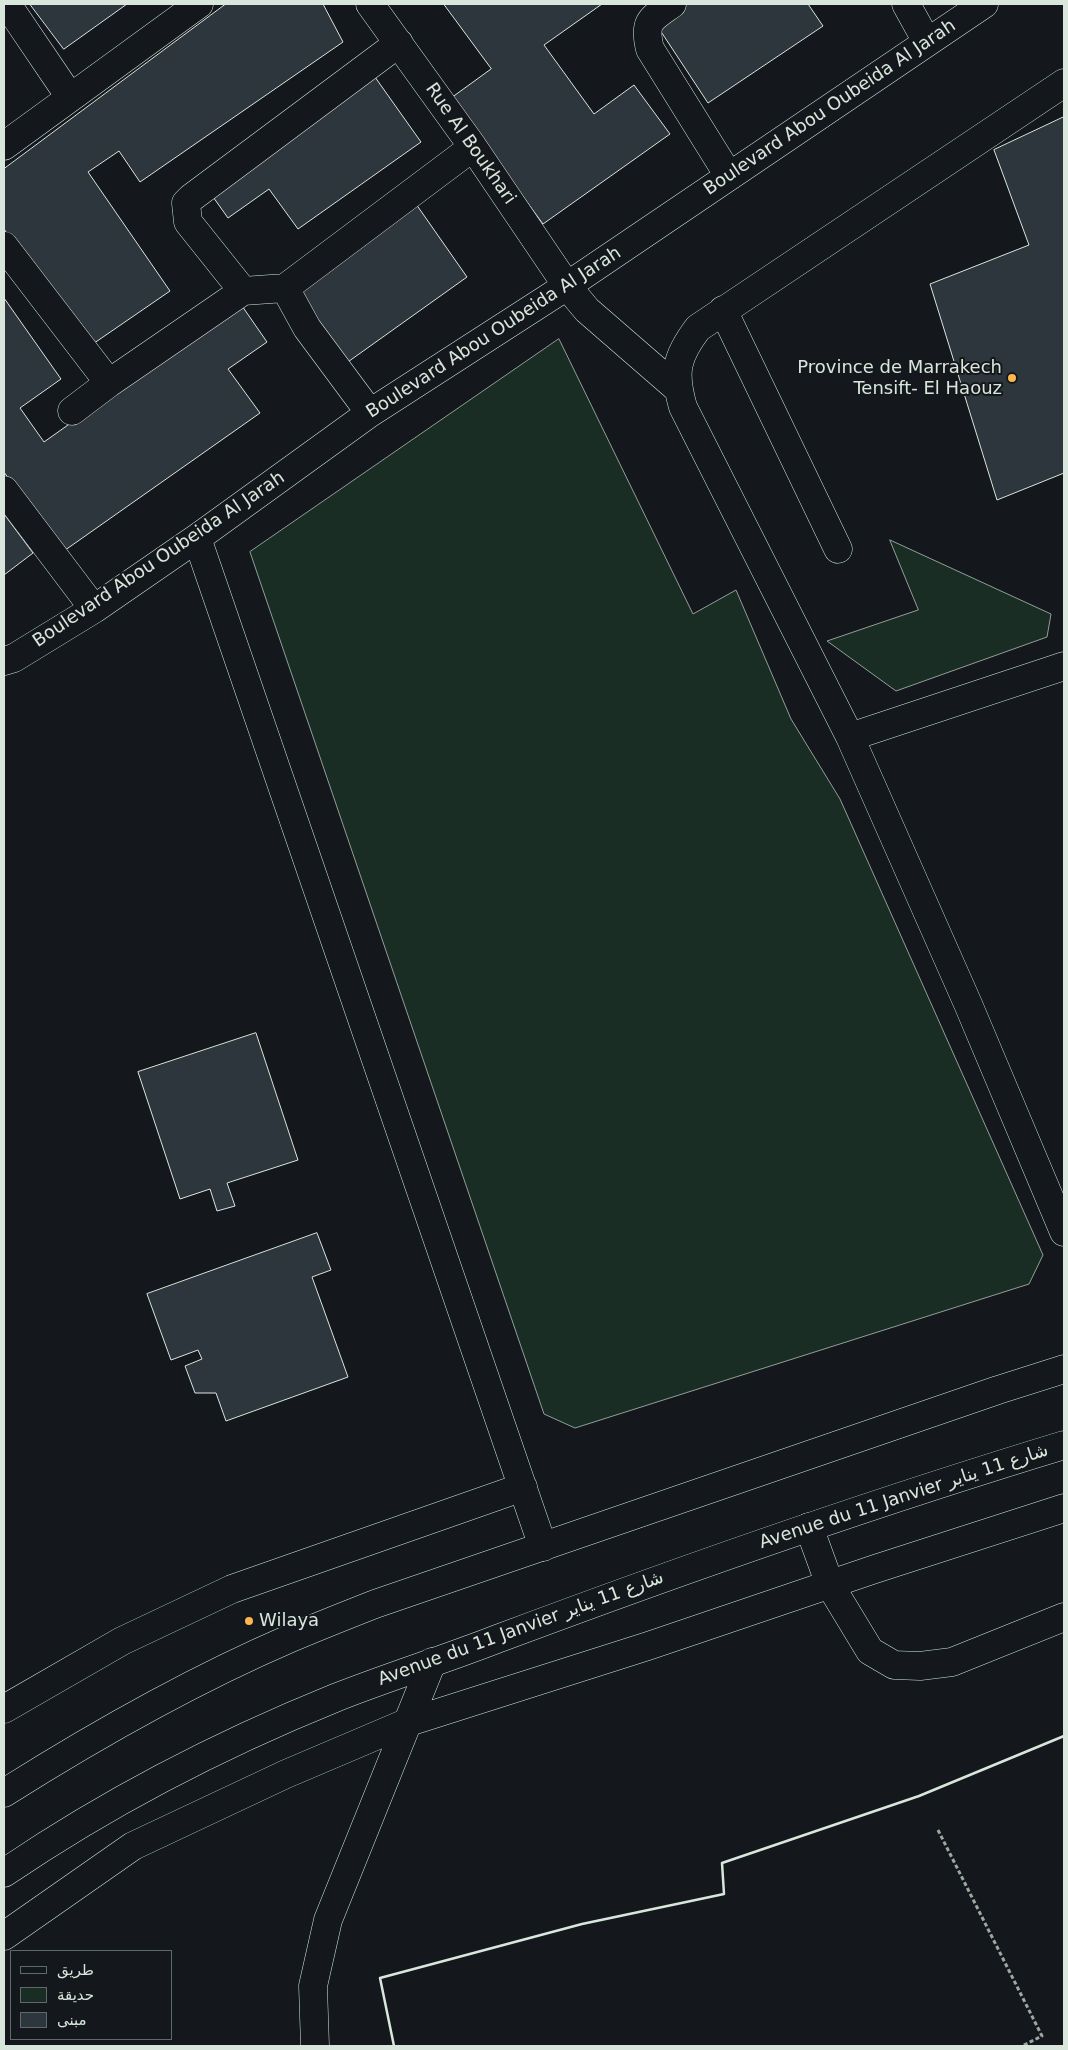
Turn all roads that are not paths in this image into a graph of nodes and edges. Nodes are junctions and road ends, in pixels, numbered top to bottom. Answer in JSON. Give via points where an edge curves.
{"nodes":[{"id":1,"x":7,"y":4,"type":"edge"},
{"id":2,"x":672,"y":4,"type":"edge"},
{"id":3,"x":906,"y":4,"type":"edge"},
{"id":4,"x":984,"y":4,"type":"edge"},
{"id":5,"x":375,"y":5,"type":"edge"},
{"id":6,"x":193,"y":6,"type":"edge"},
{"id":7,"x":926,"y":42,"type":"junction"},
{"id":8,"x":399,"y":43,"type":"junction"},
{"id":9,"x":1064,"y":83,"type":"edge"},
{"id":10,"x":70,"y":97,"type":"junction"},
{"id":11,"x":4,"y":146,"type":"edge"},
{"id":12,"x":473,"y":147,"type":"junction"},
{"id":13,"x":729,"y":176,"type":"junction"},
{"id":14,"x":4,"y":246,"type":"edge"},
{"id":15,"x":567,"y":286,"type":"junction"},
{"id":16,"x":285,"y":288,"type":"junction"},
{"id":17,"x":243,"y":291,"type":"junction"},
{"id":18,"x":723,"y":310,"type":"junction"},
{"id":19,"x":109,"y":383,"type":"junction"},
{"id":20,"x":678,"y":389,"type":"junction"},
{"id":21,"x":72,"y":411,"type":"dead end"},
{"id":22,"x":370,"y":413,"type":"junction"},
{"id":23,"x":4,"y":490,"type":"edge"},
{"id":24,"x":198,"y":538,"type":"junction"},
{"id":25,"x":838,"y":549,"type":"dead end"},
{"id":26,"x":94,"y":609,"type":"junction"},
{"id":27,"x":7,"y":653,"type":"edge"},
{"id":28,"x":1064,"y":666,"type":"edge"},
{"id":29,"x":850,"y":737,"type":"junction"},
{"id":30,"x":1064,"y":1232,"type":"edge"},
{"id":31,"x":1064,"y":1369,"type":"edge"},
{"id":32,"x":1064,"y":1445,"type":"edge"},
{"id":33,"x":523,"y":1486,"type":"junction"},
{"id":34,"x":1064,"y":1508,"type":"edge"},
{"id":35,"x":809,"y":1527,"type":"junction"},
{"id":36,"x":543,"y":1548,"type":"junction"},
{"id":37,"x":830,"y":1585,"type":"junction"},
{"id":38,"x":1064,"y":1617,"type":"edge"},
{"id":39,"x":432,"y":1662,"type":"junction"},
{"id":40,"x":4,"y":1709,"type":"edge"},
{"id":41,"x":406,"y":1723,"type":"junction"},
{"id":42,"x":4,"y":1793,"type":"edge"},
{"id":43,"x":4,"y":1873,"type":"edge"},
{"id":44,"x":4,"y":1936,"type":"edge"},
{"id":45,"x":315,"y":2046,"type":"edge"}],
"edges":[{"from":1,"to":10,"type":"street"},
{"from":2,"to":13,"type":"street","via":[[651,19],[647,27],[650,49]]},
{"from":3,"to":7,"type":"street"},
{"from":4,"to":7,"type":"street","name":"Boulevard Abou Oubeida Al Jarah"},
{"from":5,"to":8,"type":"street","name":"Rue Al Boukhari"},
{"from":6,"to":10,"type":"street"},
{"from":7,"to":13,"type":"street","name":"Boulevard Abou Oubeida Al Jarah"},
{"from":8,"to":12,"type":"street","name":"Rue Al Boukhari"},
{"from":8,"to":17,"type":"street","via":[[186,203],[188,222]]},
{"from":9,"to":18,"type":"street"},
{"from":10,"to":11,"type":"street"},
{"from":12,"to":15,"type":"street","name":"Rue Al Boukhari"},
{"from":12,"to":16,"type":"street"},
{"from":13,"to":15,"type":"street","name":"Boulevard Abou Oubeida Al Jarah"},
{"from":14,"to":19,"type":"street"},
{"from":15,"to":20,"type":"street","name":"Rue Al Boukhari","via":[[587,310]]},
{"from":15,"to":22,"type":"street","name":"Boulevard Abou Oubeida Al Jarah"},
{"from":16,"to":17,"type":"street"},
{"from":16,"to":22,"type":"street","via":[[307,328]]},
{"from":17,"to":19,"type":"street"},
{"from":18,"to":20,"type":"street","via":[[698,328],[684,346],[677,367]]},
{"from":18,"to":25,"type":"street"},
{"from":19,"to":21,"type":"street"},
{"from":20,"to":29,"type":"street","via":[[682,407]]},
{"from":22,"to":24,"type":"street","name":"Boulevard Abou Oubeida Al Jarah"},
{"from":23,"to":26,"type":"street"},
{"from":24,"to":26,"type":"street","name":"Boulevard Abou Oubeida Al Jarah"},
{"from":24,"to":33,"type":"street"},
{"from":26,"to":27,"type":"street","name":"Boulevard Abou Oubeida Al Jarah"},
{"from":28,"to":29,"type":"street"},
{"from":29,"to":30,"type":"street"},
{"from":31,"to":36,"type":"street"},
{"from":32,"to":35,"type":"street","name":"Avenue du 11 Janvier شارع 11 يناير"},
{"from":33,"to":36,"type":"street"},
{"from":33,"to":40,"type":"street","via":[[232,1589],[122,1641]]},
{"from":34,"to":37,"type":"street"},
{"from":35,"to":37,"type":"street"},
{"from":35,"to":39,"type":"street","name":"Avenue du 11 Janvier شارع 11 يناير"},
{"from":36,"to":42,"type":"street","via":[[375,1604],[290,1638],[121,1722]]},
{"from":37,"to":38,"type":"street","via":[[870,1651],[894,1665],[952,1662]]},
{"from":37,"to":41,"type":"street"},
{"from":39,"to":41,"type":"street"},
{"from":39,"to":43,"type":"street","name":"Avenue du 11 Janvier شارع 11 يناير","via":[[334,1699],[202,1757],[86,1820]]},
{"from":41,"to":44,"type":"street","via":[[286,1774],[133,1846]]},
{"from":41,"to":45,"type":"street","via":[[328,1920],[313,1986]]}]}
